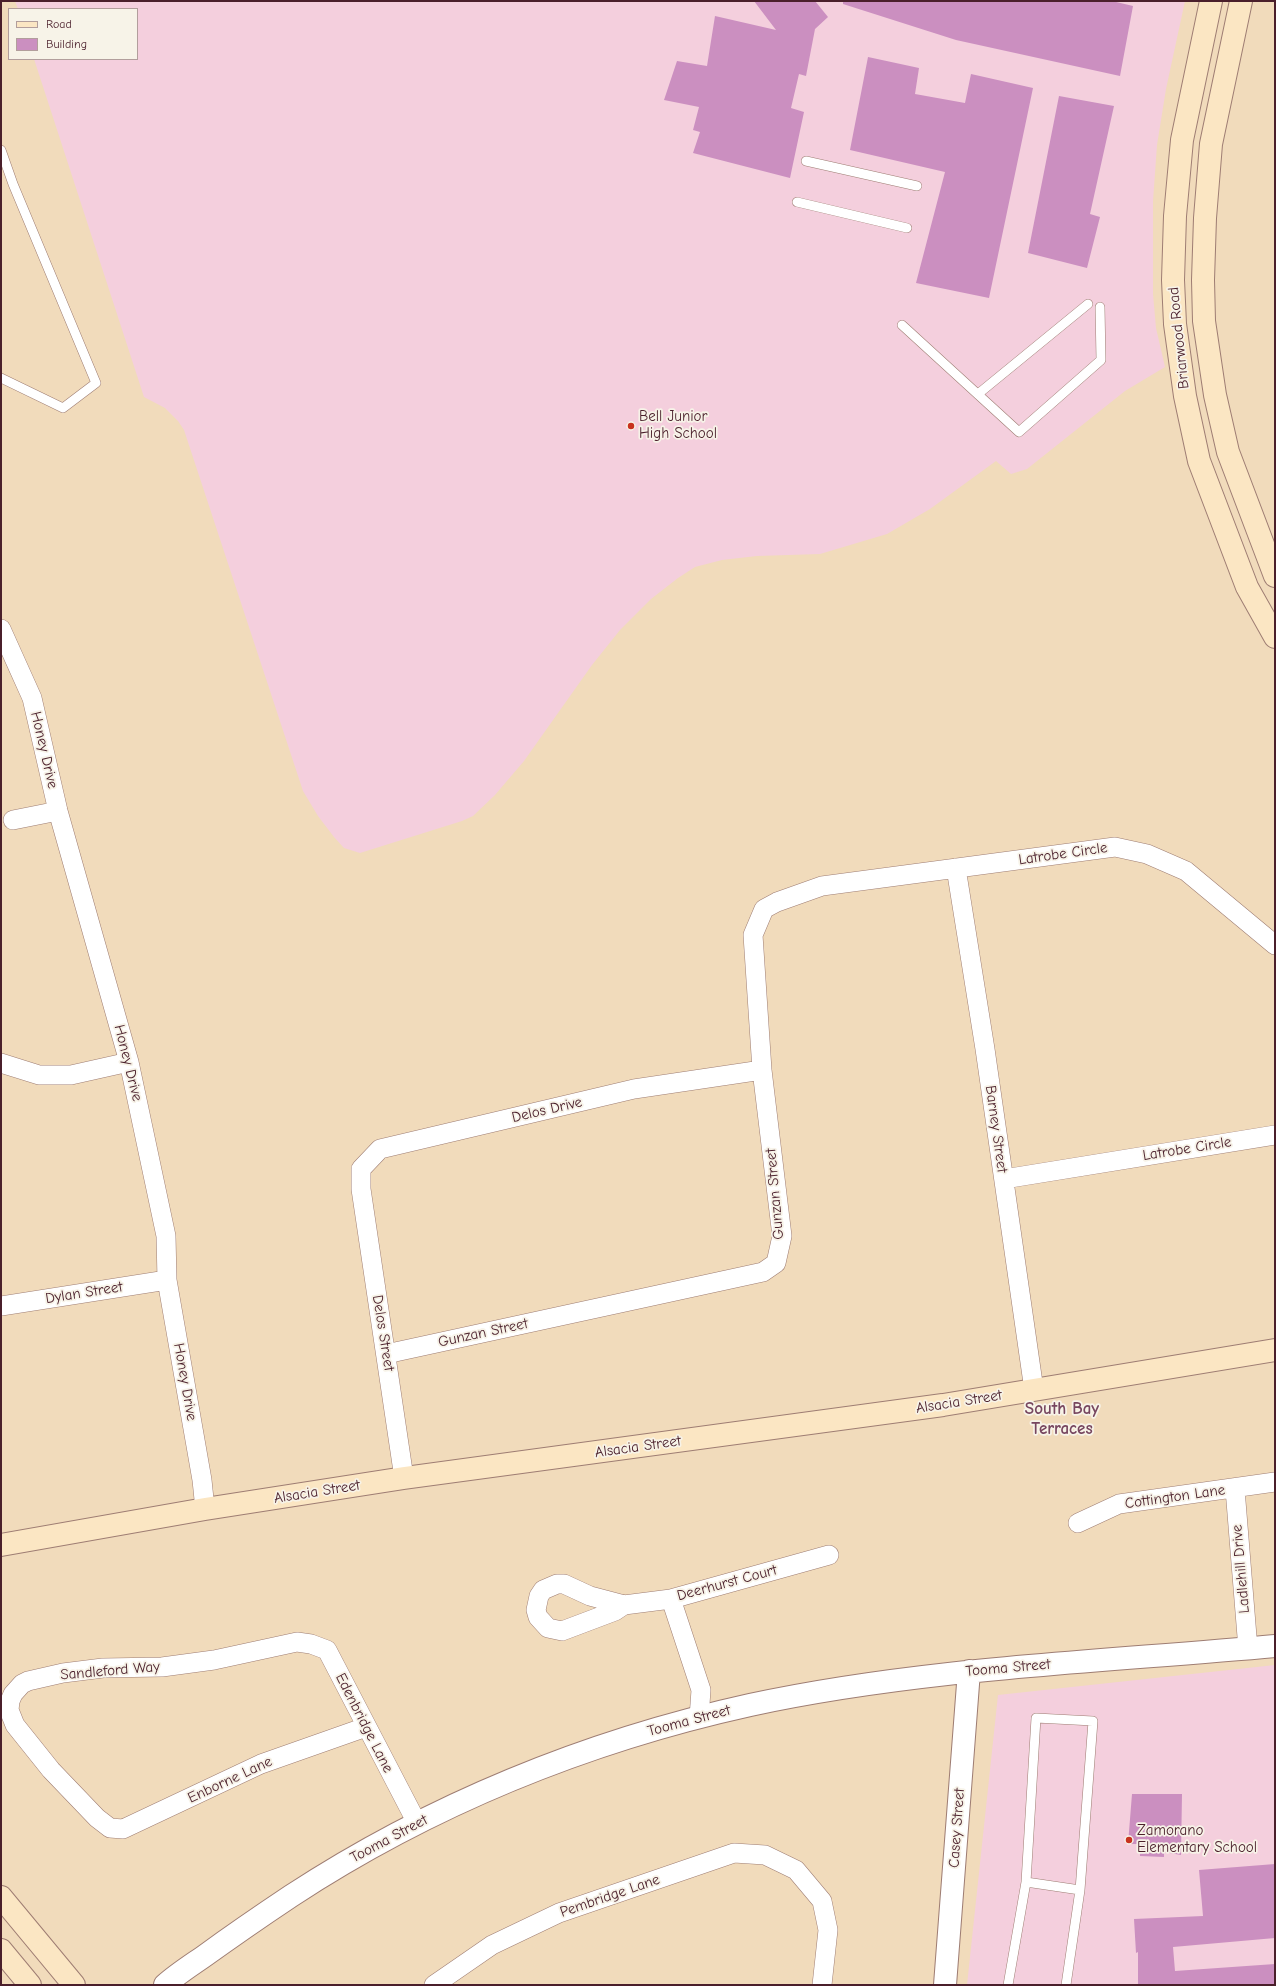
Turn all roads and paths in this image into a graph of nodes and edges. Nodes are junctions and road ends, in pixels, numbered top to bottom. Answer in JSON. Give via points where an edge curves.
{"nodes":[{"id":1,"x":1210,"y":1,"type":"edge"},
{"id":2,"x":1241,"y":1,"type":"edge"},
{"id":3,"x":1,"y":150,"type":"edge"},
{"id":4,"x":806,"y":161,"type":"dead end"},
{"id":5,"x":917,"y":186,"type":"dead end"},
{"id":6,"x":797,"y":202,"type":"dead end"},
{"id":7,"x":907,"y":228,"type":"dead end"},
{"id":8,"x":1088,"y":304,"type":"dead end"},
{"id":9,"x":1100,"y":307,"type":"dead end"},
{"id":10,"x":1175,"y":324,"type":"junction"},
{"id":11,"x":902,"y":325,"type":"dead end"},
{"id":12,"x":1,"y":378,"type":"edge"},
{"id":13,"x":978,"y":394,"type":"junction"},
{"id":14,"x":1216,"y":398,"type":"junction"},
{"id":15,"x":1275,"y":576,"type":"edge"},
{"id":16,"x":1,"y":629,"type":"edge"},
{"id":17,"x":1275,"y":636,"type":"edge"},
{"id":18,"x":58,"y":810,"type":"junction"},
{"id":19,"x":13,"y":820,"type":"dead end"},
{"id":20,"x":956,"y":868,"type":"junction"},
{"id":21,"x":822,"y":886,"type":"joint"},
{"id":22,"x":1275,"y":945,"type":"edge"},
{"id":23,"x":129,"y":1062,"type":"junction"},
{"id":24,"x":1,"y":1063,"type":"edge"},
{"id":25,"x":762,"y":1070,"type":"junction"},
{"id":26,"x":1275,"y":1135,"type":"edge"},
{"id":27,"x":1004,"y":1179,"type":"junction"},
{"id":28,"x":361,"y":1189,"type":"joint"},
{"id":29,"x":167,"y":1280,"type":"junction"},
{"id":30,"x":1,"y":1306,"type":"edge"},
{"id":31,"x":1275,"y":1350,"type":"edge"},
{"id":32,"x":386,"y":1354,"type":"junction"},
{"id":33,"x":1034,"y":1390,"type":"junction"},
{"id":34,"x":404,"y":1478,"type":"junction"},
{"id":35,"x":1275,"y":1482,"type":"edge"},
{"id":36,"x":1235,"y":1489,"type":"junction"},
{"id":37,"x":205,"y":1509,"type":"junction"},
{"id":38,"x":1078,"y":1523,"type":"dead end"},
{"id":39,"x":1,"y":1545,"type":"edge"},
{"id":40,"x":829,"y":1555,"type":"dead end"},
{"id":41,"x":671,"y":1598,"type":"junction"},
{"id":42,"x":624,"y":1605,"type":"dead end"},
{"id":43,"x":297,"y":1642,"type":"joint"},
{"id":44,"x":1275,"y":1646,"type":"edge"},
{"id":45,"x":1248,"y":1648,"type":"junction"},
{"id":46,"x":969,"y":1671,"type":"junction"},
{"id":47,"x":699,"y":1718,"type":"junction"},
{"id":48,"x":366,"y":1727,"type":"junction"},
{"id":49,"x":97,"y":1818,"type":"joint"},
{"id":50,"x":417,"y":1823,"type":"junction"},
{"id":51,"x":1026,"y":1882,"type":"junction"},
{"id":52,"x":1080,"y":1890,"type":"junction"},
{"id":53,"x":1,"y":1897,"type":"edge"},
{"id":54,"x":1,"y":1950,"type":"edge"},
{"id":55,"x":30,"y":1985,"type":"edge"},
{"id":56,"x":74,"y":1985,"type":"edge"},
{"id":57,"x":165,"y":1985,"type":"edge"},
{"id":58,"x":434,"y":1985,"type":"edge"},
{"id":59,"x":822,"y":1985,"type":"edge"},
{"id":60,"x":945,"y":1985,"type":"edge"},
{"id":61,"x":1008,"y":1985,"type":"edge"},
{"id":62,"x":1066,"y":1985,"type":"edge"}],
"edges":[{"from":1,"to":10,"type":"main road","name":"Briarwood Road","via":[[1182,140],[1175,216]]},
{"from":2,"to":14,"type":"main road","name":"Briarwood Road","via":[[1212,144],[1205,218],[1204,322]]},
{"from":3,"to":12,"type":"lane","via":[[96,383],[63,408]]},
{"from":4,"to":5,"type":"lane"},
{"from":6,"to":7,"type":"lane"},
{"from":8,"to":13,"type":"lane"},
{"from":9,"to":13,"type":"lane","via":[[1102,360],[1019,432]]},
{"from":10,"to":14,"type":"main road","via":[[1188,329],[1197,381]]},
{"from":10,"to":17,"type":"main road","name":"Briarwood Road","via":[[1185,396],[1200,461],[1247,587]]},
{"from":11,"to":13,"type":"lane"},
{"from":14,"to":15,"type":"main road","name":"Briarwood Road","via":[[1228,452]]},
{"from":16,"to":18,"type":"street","name":"Honey Drive","via":[[32,698]]},
{"from":18,"to":19,"type":"street"},
{"from":18,"to":23,"type":"street","name":"Honey Drive"},
{"from":20,"to":21,"type":"street","name":"Latrobe Circle"},
{"from":20,"to":22,"type":"street","name":"Latrobe Circle","via":[[1115,847],[1147,854],[1186,871]]},
{"from":20,"to":27,"type":"street","name":"Barney Street"},
{"from":21,"to":25,"type":"street","name":"Gunzan Street","via":[[764,909],[753,935]]},
{"from":23,"to":24,"type":"street","via":[[71,1075],[39,1075]]},
{"from":23,"to":29,"type":"street","name":"Honey Drive","via":[[166,1236]]},
{"from":25,"to":28,"type":"street","name":"Delos Drive","via":[[634,1090],[380,1149],[361,1169]]},
{"from":25,"to":32,"type":"street","name":"Gunzan Street","via":[[782,1236],[776,1263],[763,1272]]},
{"from":26,"to":27,"type":"street","name":"Latrobe Circle"},
{"from":27,"to":33,"type":"street","name":"Barney Street"},
{"from":28,"to":32,"type":"street","name":"Delos Street"},
{"from":29,"to":30,"type":"street","name":"Dylan Street"},
{"from":29,"to":37,"type":"street","name":"Honey Drive"},
{"from":31,"to":33,"type":"main road","name":"Alsacia Street"},
{"from":32,"to":34,"type":"street","name":"Delos Street"},
{"from":33,"to":34,"type":"main road","name":"Alsacia Street","via":[[936,1406]]},
{"from":34,"to":37,"type":"main road","name":"Alsacia Street"},
{"from":35,"to":36,"type":"street","name":"Cottington Lane"},
{"from":36,"to":38,"type":"street","name":"Cottington Lane","via":[[1119,1504]]},
{"from":36,"to":45,"type":"street","name":"Ladlehill Drive"},
{"from":37,"to":39,"type":"main road","name":"Alsacia Street"},
{"from":40,"to":41,"type":"street","name":"Deerhurst Court"},
{"from":41,"to":42,"type":"street","name":"Deerhurst Court"},
{"from":41,"to":47,"type":"street","via":[[701,1690]]},
{"from":43,"to":48,"type":"street","name":"Edenbridge Lane","via":[[327,1650]]},
{"from":43,"to":49,"type":"street","name":"Sandleford Way","via":[[214,1660],[162,1667],[103,1668],[63,1673],[22,1684],[10,1701],[9,1710],[15,1725],[51,1770]]},
{"from":44,"to":45,"type":"street","name":"Tooma Street"},
{"from":45,"to":46,"type":"street","name":"Tooma Street"},
{"from":46,"to":47,"type":"street","name":"Tooma Street","via":[[801,1695]]},
{"from":46,"to":60,"type":"street","name":"Casey Street"},
{"from":47,"to":50,"type":"street","name":"Tooma Street","via":[[640,1734],[555,1763],[478,1794]]},
{"from":48,"to":49,"type":"street","name":"Enborne Lane","via":[[261,1764],[123,1830],[110,1828]]},
{"from":48,"to":50,"type":"street","name":"Edenbridge Lane"},
{"from":50,"to":57,"type":"street","name":"Tooma Street","via":[[326,1874],[239,1931]]},
{"from":51,"to":52,"type":"lane"},
{"from":51,"to":52,"type":"lane","via":[[1036,1718],[1093,1721]]},
{"from":51,"to":61,"type":"lane"},
{"from":52,"to":62,"type":"lane"},
{"from":53,"to":56,"type":"main road"},
{"from":54,"to":55,"type":"main road"},
{"from":58,"to":59,"type":"street","name":"Pembridge Lane","via":[[492,1945],[559,1913],[734,1853],[765,1855],[796,1870],[822,1901],[828,1930]]}]}
